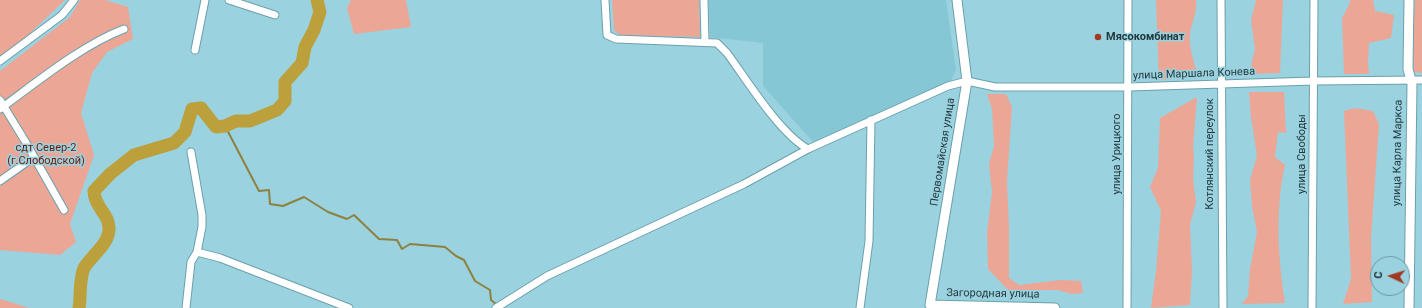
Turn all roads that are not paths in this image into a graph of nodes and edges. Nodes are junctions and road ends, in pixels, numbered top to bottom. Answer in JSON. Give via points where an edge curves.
{"nodes":[{"id":1,"x":74,"y":0,"type":"edge"},
{"id":2,"x":205,"y":0,"type":"edge"},
{"id":3,"x":229,"y":0,"type":"edge"},
{"id":4,"x":605,"y":0,"type":"edge"},
{"id":5,"x":704,"y":0,"type":"edge"},
{"id":6,"x":957,"y":0,"type":"edge"},
{"id":7,"x":1128,"y":0,"type":"edge"},
{"id":8,"x":1222,"y":0,"type":"edge"},
{"id":9,"x":1314,"y":0,"type":"edge"},
{"id":10,"x":1409,"y":0,"type":"edge"},
{"id":11,"x":275,"y":15,"type":"dead end"},
{"id":12,"x":124,"y":29,"type":"dead end"},
{"id":13,"x":705,"y":42,"type":"junction"},
{"id":14,"x":195,"y":50,"type":"dead end"},
{"id":15,"x":0,"y":61,"type":"edge"},
{"id":16,"x":1411,"y":80,"type":"junction"},
{"id":17,"x":1422,"y":80,"type":"edge"},
{"id":18,"x":967,"y":81,"type":"junction"},
{"id":19,"x":1313,"y":81,"type":"junction"},
{"id":20,"x":1221,"y":84,"type":"junction"},
{"id":21,"x":1129,"y":87,"type":"junction"},
{"id":22,"x":1,"y":105,"type":"edge"},
{"id":23,"x":871,"y":120,"type":"junction"},
{"id":24,"x":808,"y":148,"type":"junction"},
{"id":25,"x":191,"y":152,"type":"dead end"},
{"id":26,"x":34,"y":157,"type":"junction"},
{"id":27,"x":0,"y":181,"type":"edge"},
{"id":28,"x":64,"y":210,"type":"dead end"},
{"id":29,"x":197,"y":252,"type":"junction"},
{"id":30,"x":930,"y":306,"type":"edge"},
{"id":31,"x":186,"y":308,"type":"edge"},
{"id":32,"x":349,"y":308,"type":"edge"},
{"id":33,"x":496,"y":308,"type":"edge"},
{"id":34,"x":860,"y":308,"type":"edge"},
{"id":35,"x":1055,"y":308,"type":"edge"},
{"id":36,"x":1127,"y":308,"type":"edge"},
{"id":37,"x":1223,"y":308,"type":"edge"},
{"id":38,"x":1312,"y":308,"type":"edge"},
{"id":39,"x":1409,"y":308,"type":"edge"}],
"edges":[{"from":1,"to":15,"type":"street","via":[[62,15]]},
{"from":2,"to":14,"type":"street"},
{"from":3,"to":11,"type":"street"},
{"from":4,"to":13,"type":"street","via":[[606,35],[616,38]]},
{"from":5,"to":13,"type":"street"},
{"from":6,"to":18,"type":"street","name":"Первомайская улица"},
{"from":7,"to":21,"type":"street","name":"улица Урицкого"},
{"from":8,"to":20,"type":"street","name":"Котлянский переулок"},
{"from":9,"to":19,"type":"street","name":"улица Свободы"},
{"from":10,"to":16,"type":"street","name":"улица Карла Маркса","via":[[1408,69]]},
{"from":12,"to":22,"type":"street","via":[[59,66]]},
{"from":13,"to":24,"type":"street","via":[[717,43],[727,53],[786,132]]},
{"from":16,"to":17,"type":"street","name":"улица Маршала Конева"},
{"from":16,"to":19,"type":"street","name":"улица Маршала Конева"},
{"from":16,"to":39,"type":"street","name":"улица Карла Маркса"},
{"from":18,"to":21,"type":"street","name":"улица Маршала Конева","via":[[995,87]]},
{"from":18,"to":23,"type":"street","via":[[948,86]]},
{"from":18,"to":30,"type":"street","name":"Первомайская улица"},
{"from":19,"to":20,"type":"street","name":"улица Маршала Конева"},
{"from":19,"to":38,"type":"street","name":"улица Свободы"},
{"from":20,"to":21,"type":"street","name":"улица Маршала Конева"},
{"from":20,"to":37,"type":"street","name":"Котлянский переулок"},
{"from":21,"to":36,"type":"street","name":"улица Урицкого"},
{"from":22,"to":26,"type":"street"},
{"from":23,"to":24,"type":"street"},
{"from":23,"to":34,"type":"street","via":[[869,241]]},
{"from":24,"to":33,"type":"street","via":[[744,184],[547,276]]},
{"from":25,"to":29,"type":"street","via":[[202,216]]},
{"from":26,"to":27,"type":"street"},
{"from":26,"to":28,"type":"street"},
{"from":29,"to":31,"type":"street","via":[[191,262]]},
{"from":29,"to":32,"type":"street","via":[[220,258]]},
{"from":30,"to":35,"type":"street","name":"Загородная улица"}]}
